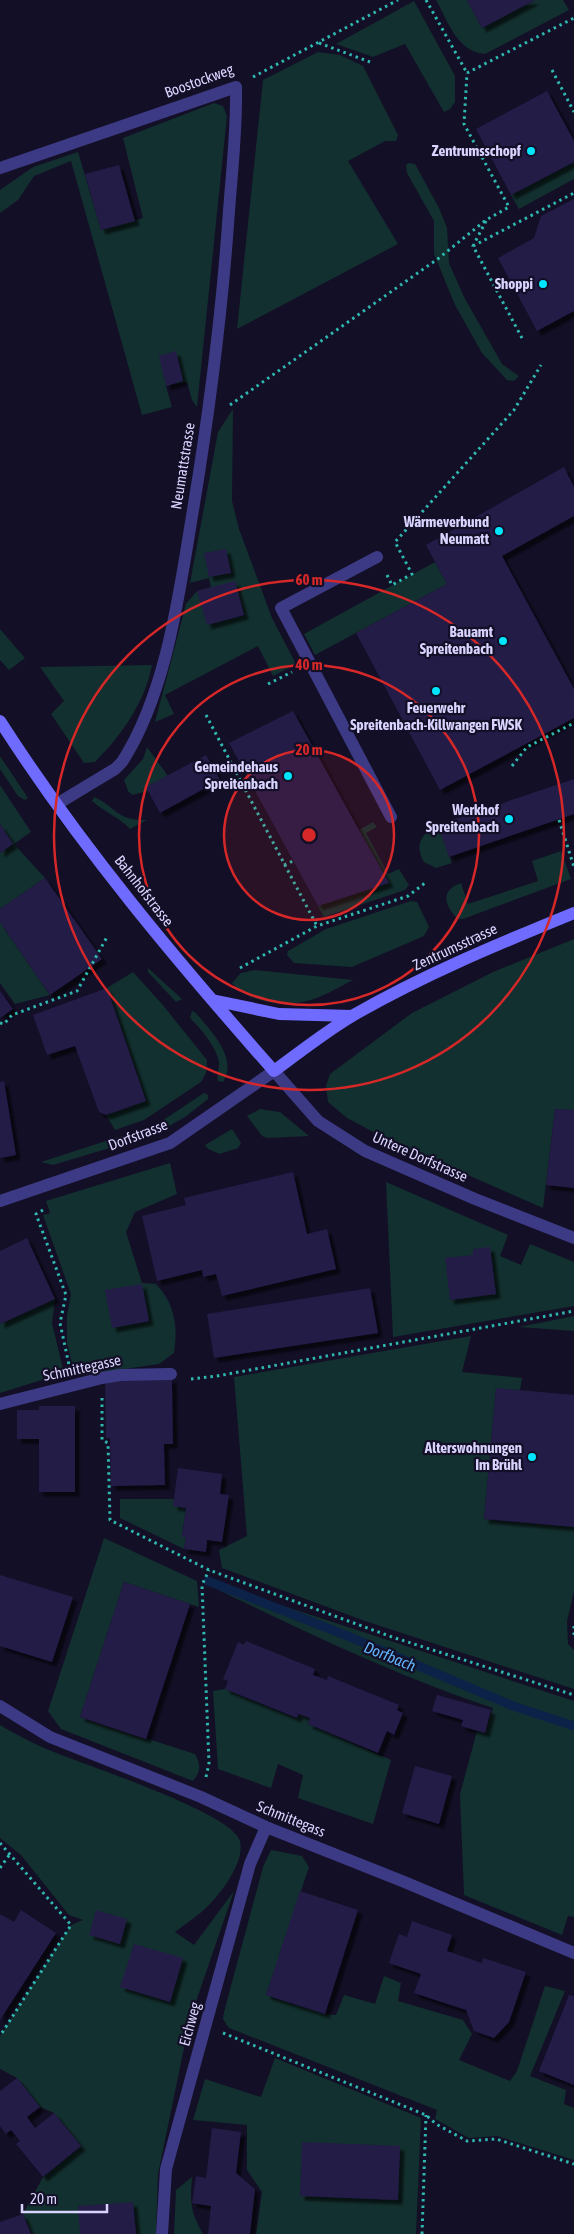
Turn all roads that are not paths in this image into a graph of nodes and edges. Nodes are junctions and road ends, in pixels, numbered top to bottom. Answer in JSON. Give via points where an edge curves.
{"nodes":[{"id":1,"x":236,"y":86,"type":"joint"},
{"id":2,"x":0,"y":168,"type":"edge"},
{"id":3,"x":377,"y":556,"type":"road end"},
{"id":4,"x":0,"y":721,"type":"edge"},
{"id":5,"x":57,"y":804,"type":"junction"},
{"id":6,"x":391,"y":817,"type":"dead end"},
{"id":7,"x":574,"y":913,"type":"edge"},
{"id":8,"x":212,"y":1000,"type":"junction"},
{"id":9,"x":352,"y":1016,"type":"junction"},
{"id":10,"x":274,"y":1071,"type":"junction"},
{"id":11,"x":0,"y":1201,"type":"edge"},
{"id":12,"x":574,"y":1238,"type":"edge"},
{"id":13,"x":171,"y":1374,"type":"road end"},
{"id":14,"x":0,"y":1404,"type":"edge"},
{"id":15,"x":0,"y":1706,"type":"edge"},
{"id":16,"x":266,"y":1827,"type":"junction"},
{"id":17,"x":574,"y":1953,"type":"edge"},
{"id":18,"x":162,"y":2234,"type":"edge"}],
"edges":[{"from":1,"to":2,"type":"street","name":"Boostockweg"},
{"from":1,"to":5,"type":"street","name":"Neumattstrasse","via":[[225,269],[207,421],[185,558],[163,662],[154,698],[122,762]]},
{"from":3,"to":6,"type":"street","via":[[281,608]]},
{"from":4,"to":5,"type":"street","name":"Bahnhofstrasse"},
{"from":5,"to":8,"type":"street","name":"Bahnhofstrasse"},
{"from":7,"to":9,"type":"street","name":"Zentrumsstrasse","via":[[464,958]]},
{"from":8,"to":9,"type":"street","name":"Zentrumsstrasse","via":[[279,1014]]},
{"from":8,"to":10,"type":"street","name":"Bahnhofstrasse"},
{"from":9,"to":10,"type":"street","name":"Zentrumsstrasse"},
{"from":10,"to":11,"type":"street","name":"Dorfstrasse","via":[[170,1143]]},
{"from":10,"to":12,"type":"street","name":"Untere Dorfstrasse","via":[[318,1121],[365,1151],[475,1200]]},
{"from":13,"to":14,"type":"street","name":"Schmittegasse","via":[[120,1374]]},
{"from":15,"to":16,"type":"street","name":"Schmittegass","via":[[50,1737],[201,1797]]},
{"from":16,"to":17,"type":"street","name":"Schmittegass"},
{"from":16,"to":18,"type":"street","name":"Eichweg","via":[[250,1864],[166,2170]]}]}
